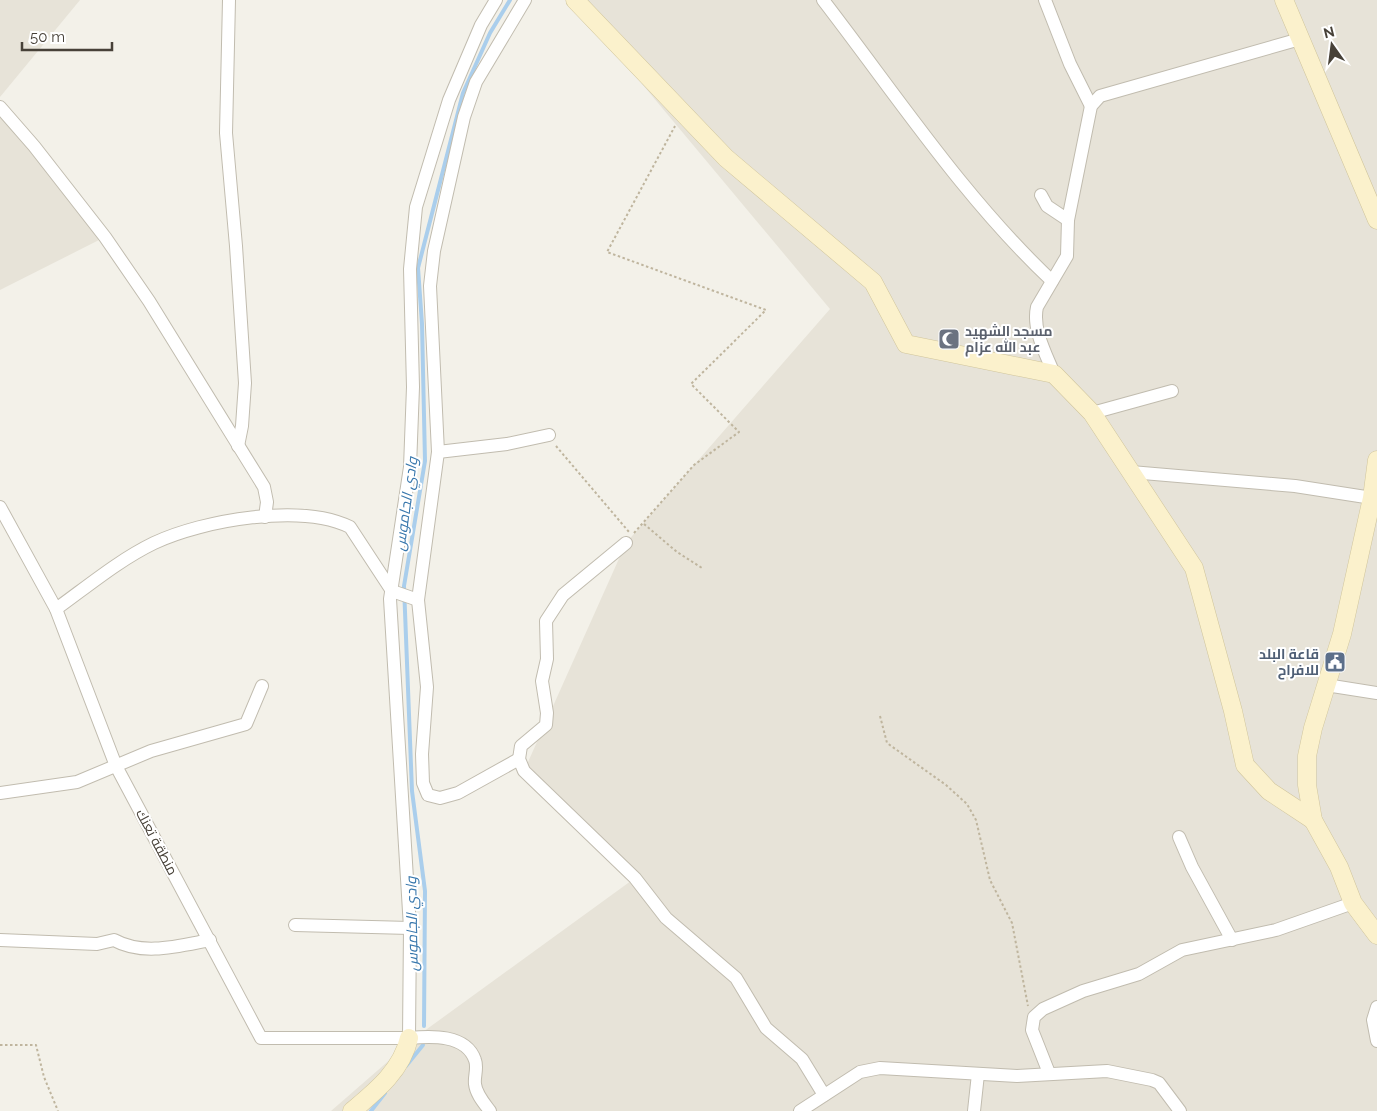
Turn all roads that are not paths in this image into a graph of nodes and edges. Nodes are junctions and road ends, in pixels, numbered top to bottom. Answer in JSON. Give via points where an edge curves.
{"nodes":[{"id":1,"x":229,"y":0,"type":"edge"},
{"id":2,"x":496,"y":0,"type":"edge"},
{"id":3,"x":525,"y":0,"type":"edge"},
{"id":4,"x":575,"y":0,"type":"edge"},
{"id":5,"x":823,"y":0,"type":"edge"},
{"id":6,"x":1045,"y":0,"type":"edge"},
{"id":7,"x":1284,"y":0,"type":"edge"},
{"id":8,"x":1300,"y":39,"type":"junction"},
{"id":9,"x":1091,"y":106,"type":"junction"},
{"id":10,"x":0,"y":107,"type":"edge"},
{"id":11,"x":1041,"y":195,"type":"dead end"},
{"id":12,"x":1377,"y":219,"type":"edge"},
{"id":13,"x":1068,"y":220,"type":"junction"},
{"id":14,"x":1052,"y":281,"type":"junction"},
{"id":15,"x":1054,"y":374,"type":"junction"},
{"id":16,"x":1172,"y":391,"type":"dead end"},
{"id":17,"x":1092,"y":413,"type":"junction"},
{"id":18,"x":549,"y":434,"type":"road end"},
{"id":19,"x":238,"y":446,"type":"junction"},
{"id":20,"x":438,"y":452,"type":"junction"},
{"id":21,"x":1377,"y":460,"type":"edge"},
{"id":22,"x":1131,"y":472,"type":"junction"},
{"id":23,"x":1372,"y":498,"type":"junction"},
{"id":24,"x":0,"y":507,"type":"edge"},
{"id":25,"x":265,"y":517,"type":"junction"},
{"id":26,"x":626,"y":543,"type":"dead end"},
{"id":27,"x":392,"y":591,"type":"junction"},
{"id":28,"x":418,"y":600,"type":"junction"},
{"id":29,"x":56,"y":609,"type":"junction"},
{"id":30,"x":1326,"y":685,"type":"junction"},
{"id":31,"x":262,"y":686,"type":"dead end"},
{"id":32,"x":1377,"y":693,"type":"edge"},
{"id":33,"x":519,"y":759,"type":"junction"},
{"id":34,"x":116,"y":766,"type":"junction"},
{"id":35,"x":0,"y":794,"type":"edge"},
{"id":36,"x":1313,"y":820,"type":"junction"},
{"id":37,"x":1179,"y":837,"type":"dead end"},
{"id":38,"x":1353,"y":903,"type":"junction"},
{"id":39,"x":295,"y":925,"type":"dead end"},
{"id":40,"x":410,"y":928,"type":"junction"},
{"id":41,"x":1377,"y":934,"type":"edge"},
{"id":42,"x":0,"y":940,"type":"edge"},
{"id":43,"x":210,"y":940,"type":"junction"},
{"id":44,"x":1232,"y":940,"type":"junction"},
{"id":45,"x":1377,"y":1007,"type":"edge"},
{"id":46,"x":409,"y":1038,"type":"junction"},
{"id":47,"x":1377,"y":1041,"type":"edge"},
{"id":48,"x":1049,"y":1073,"type":"junction"},
{"id":49,"x":978,"y":1074,"type":"junction"},
{"id":50,"x":824,"y":1095,"type":"junction"},
{"id":51,"x":352,"y":1111,"type":"edge"},
{"id":52,"x":490,"y":1111,"type":"edge"},
{"id":53,"x":800,"y":1111,"type":"edge"},
{"id":54,"x":974,"y":1111,"type":"edge"},
{"id":55,"x":1180,"y":1111,"type":"edge"}],
"edges":[{"from":1,"to":19,"type":"street","via":[[226,133],[245,383]]},
{"from":2,"to":27,"type":"street","via":[[481,25],[450,100],[416,207],[410,269],[413,387],[410,467]]},
{"from":3,"to":20,"type":"street","via":[[476,82],[464,117],[434,252],[430,295]]},
{"from":4,"to":15,"type":"street","via":[[726,158],[873,282],[906,344]]},
{"from":5,"to":14,"type":"street","via":[[908,115],[985,210],[1013,244]]},
{"from":6,"to":9,"type":"street","via":[[1070,64]]},
{"from":7,"to":8,"type":"street"},
{"from":8,"to":9,"type":"street","via":[[1100,96]]},
{"from":8,"to":12,"type":"street"},
{"from":9,"to":13,"type":"street"},
{"from":10,"to":19,"type":"street","via":[[105,237]]},
{"from":11,"to":13,"type":"street","via":[[1047,206]]},
{"from":13,"to":14,"type":"street","via":[[1067,256]]},
{"from":14,"to":15,"type":"street","via":[[1035,316]]},
{"from":15,"to":17,"type":"street"},
{"from":16,"to":17,"type":"street"},
{"from":17,"to":22,"type":"street"},
{"from":18,"to":20,"type":"street","via":[[507,444]]},
{"from":19,"to":25,"type":"street","via":[[264,487]]},
{"from":20,"to":28,"type":"street"},
{"from":21,"to":23,"type":"street"},
{"from":22,"to":23,"type":"street","via":[[1295,486]]},
{"from":22,"to":36,"type":"street","via":[[1194,568],[1244,765],[1269,791]]},
{"from":23,"to":30,"type":"street","via":[[1342,634]]},
{"from":24,"to":29,"type":"street","name":"منطقة تعنك"},
{"from":25,"to":27,"type":"street","via":[[302,515],[350,527],[357,533],[380,577]]},
{"from":25,"to":29,"type":"street","via":[[197,528],[154,543]]},
{"from":26,"to":33,"type":"street","via":[[563,595],[546,621],[547,658],[542,682],[546,725],[521,746]]},
{"from":27,"to":28,"type":"street"},
{"from":27,"to":40,"type":"street"},
{"from":28,"to":33,"type":"street","via":[[427,687],[422,754],[423,783],[428,795],[440,798],[458,793]]},
{"from":29,"to":34,"type":"street","name":"منطقة تعنك"},
{"from":30,"to":32,"type":"street"},
{"from":30,"to":36,"type":"street","via":[[1308,756],[1307,786]]},
{"from":31,"to":34,"type":"street","via":[[246,724],[152,751]]},
{"from":33,"to":50,"type":"street","via":[[524,771],[635,878],[666,918],[736,978],[766,1028],[802,1059]]},
{"from":34,"to":35,"type":"street","via":[[77,782]]},
{"from":34,"to":43,"type":"street","name":"منطقة تعنك"},
{"from":36,"to":38,"type":"street","via":[[1339,867]]},
{"from":37,"to":44,"type":"street"},
{"from":38,"to":41,"type":"street"},
{"from":38,"to":44,"type":"street","via":[[1276,930]]},
{"from":39,"to":40,"type":"street"},
{"from":40,"to":46,"type":"street"},
{"from":42,"to":43,"type":"street","via":[[97,944],[114,940],[139,949],[169,948]]},
{"from":43,"to":46,"type":"street","name":"منطقة تعنك","via":[[261,1038]]},
{"from":44,"to":48,"type":"street","via":[[1182,950],[1139,974],[1083,990],[1043,1009],[1031,1023]]},
{"from":45,"to":47,"type":"street","via":[[1373,1020]]},
{"from":46,"to":51,"type":"street","via":[[399,1065],[374,1093]]},
{"from":46,"to":52,"type":"street","via":[[432,1036],[454,1040],[470,1052],[476,1066],[476,1089]]},
{"from":48,"to":49,"type":"street","via":[[1017,1076]]},
{"from":48,"to":55,"type":"street","via":[[1107,1071],[1152,1080],[1159,1083]]},
{"from":49,"to":50,"type":"street","via":[[880,1068],[860,1072]]},
{"from":49,"to":54,"type":"street"},
{"from":50,"to":53,"type":"street"}]}
